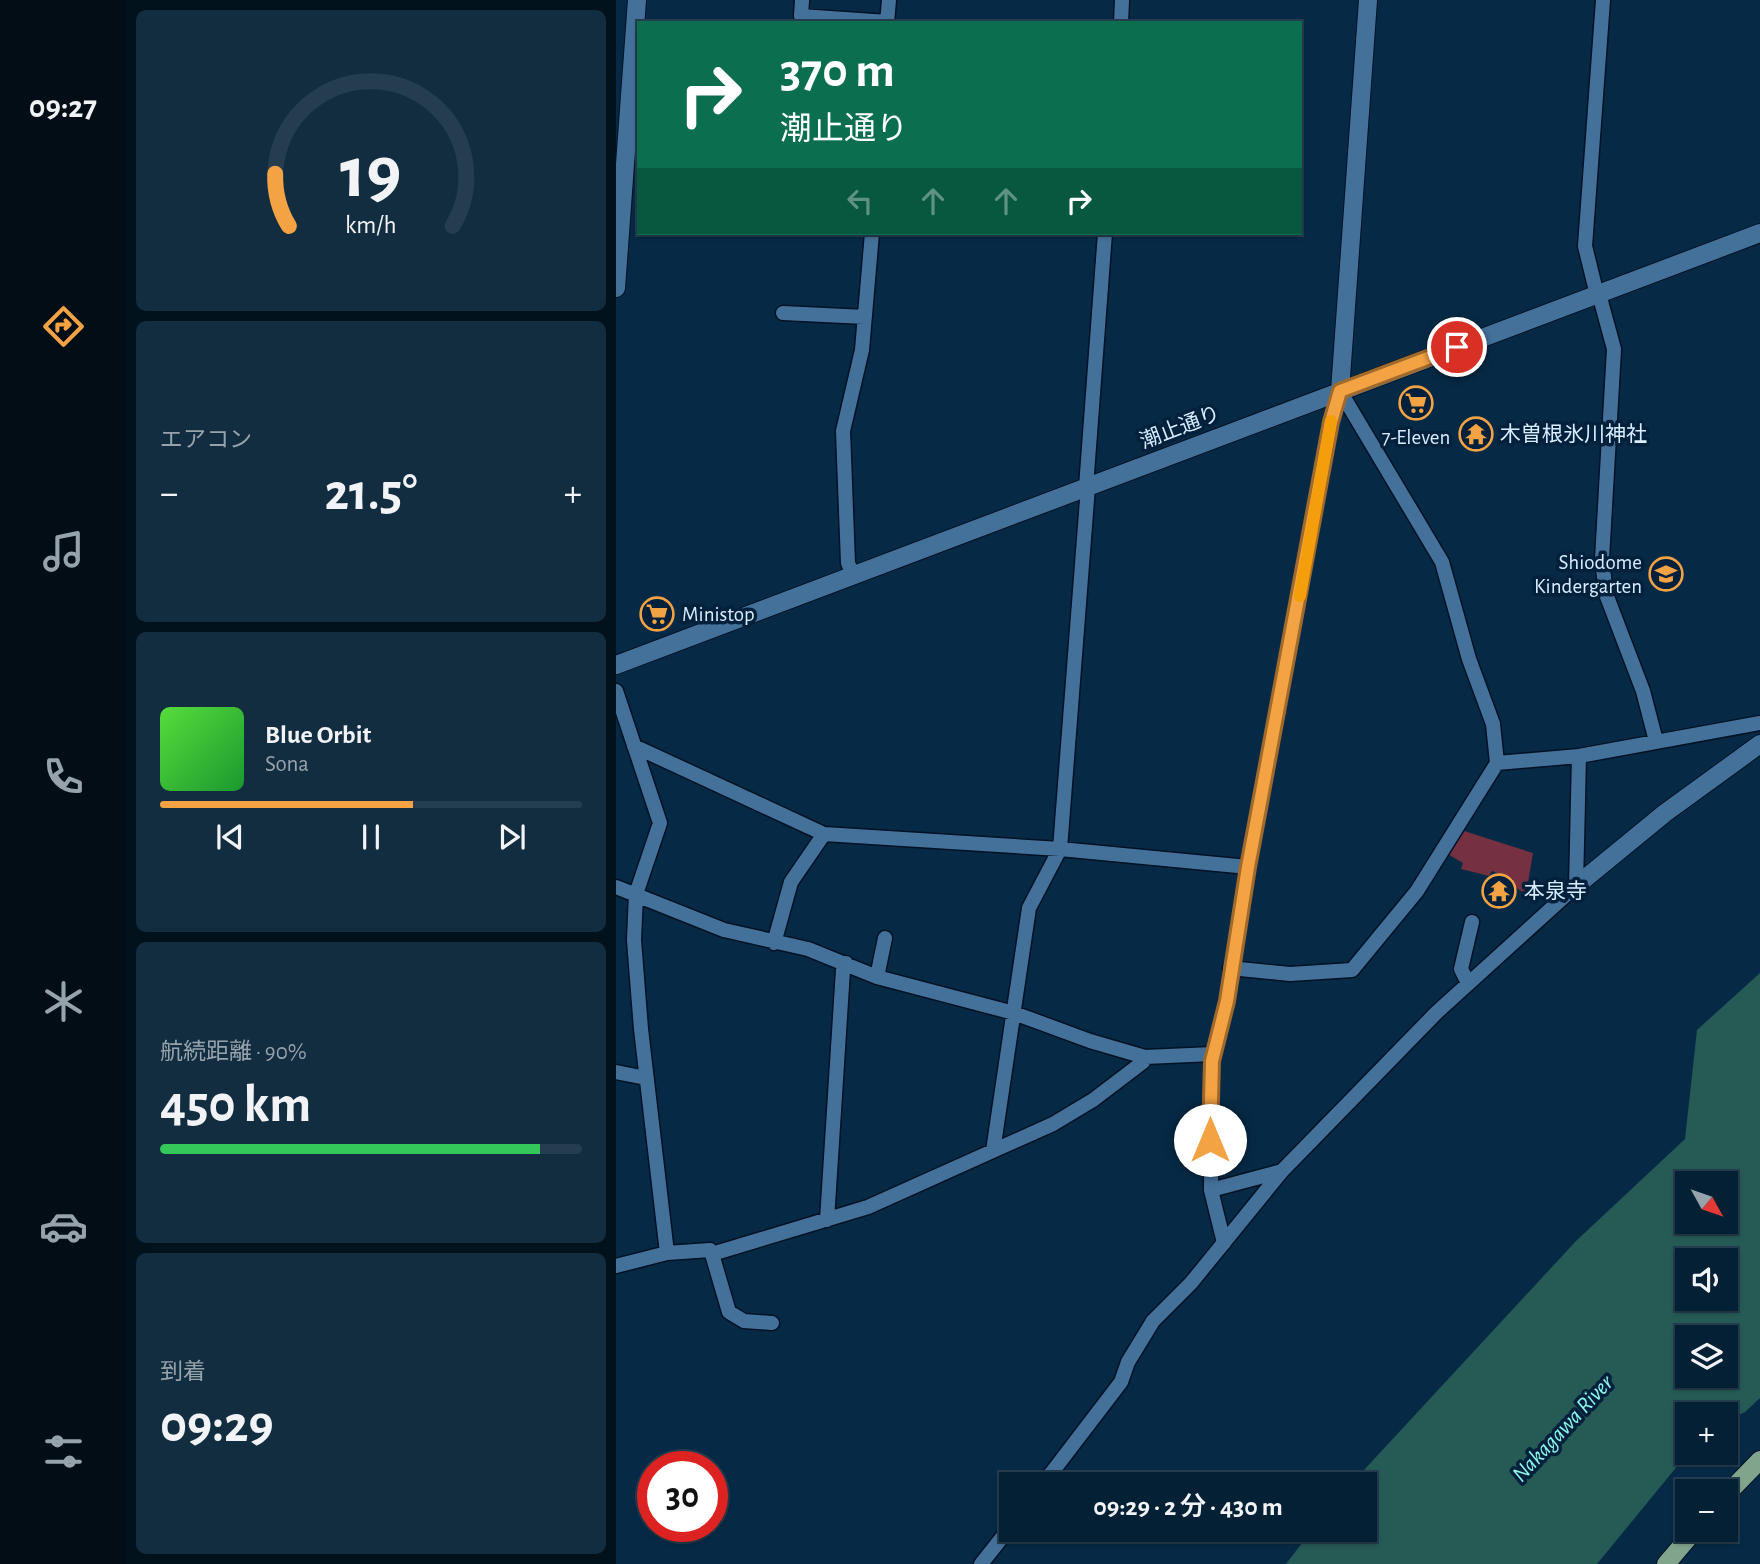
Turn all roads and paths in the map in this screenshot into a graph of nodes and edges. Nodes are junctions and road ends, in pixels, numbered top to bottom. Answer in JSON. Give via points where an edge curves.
{"nodes":[{"id":1,"x":637,"y":0,"type":"edge"},
{"id":2,"x":802,"y":0,"type":"edge"},
{"id":3,"x":889,"y":0,"type":"edge"},
{"id":4,"x":1122,"y":0,"type":"edge"},
{"id":5,"x":1368,"y":0,"type":"edge"},
{"id":6,"x":1603,"y":0,"type":"edge"},
{"id":7,"x":873,"y":21,"type":"edge"},
{"id":8,"x":887,"y":21,"type":"edge"},
{"id":9,"x":1121,"y":21,"type":"edge"},
{"id":10,"x":623,"y":109,"type":"edge"},
{"id":11,"x":1760,"y":233,"type":"edge"},
{"id":12,"x":872,"y":235,"type":"edge"},
{"id":13,"x":1105,"y":235,"type":"edge"},
{"id":14,"x":616,"y":288,"type":"edge"},
{"id":15,"x":1598,"y":294,"type":"junction"},
{"id":16,"x":783,"y":313,"type":"dead end"},
{"id":17,"x":865,"y":317,"type":"junction"},
{"id":18,"x":1340,"y":391,"type":"junction"},
{"id":19,"x":1087,"y":487,"type":"junction"},
{"id":20,"x":853,"y":575,"type":"junction"},
{"id":21,"x":616,"y":665,"type":"edge"},
{"id":22,"x":616,"y":691,"type":"edge"},
{"id":23,"x":1760,"y":723,"type":"edge"},
{"id":24,"x":1656,"y":740,"type":"junction"},
{"id":25,"x":1760,"y":744,"type":"edge"},
{"id":26,"x":634,"y":746,"type":"junction"},
{"id":27,"x":1579,"y":756,"type":"junction"},
{"id":28,"x":1497,"y":763,"type":"junction"},
{"id":29,"x":824,"y":834,"type":"junction"},
{"id":30,"x":1059,"y":849,"type":"junction"},
{"id":31,"x":1248,"y":867,"type":"junction"},
{"id":32,"x":1576,"y":886,"type":"junction"},
{"id":33,"x":616,"y":887,"type":"edge"},
{"id":34,"x":636,"y":894,"type":"junction"},
{"id":35,"x":1472,"y":922,"type":"dead end"},
{"id":36,"x":885,"y":938,"type":"dead end"},
{"id":37,"x":775,"y":943,"type":"junction"},
{"id":38,"x":846,"y":963,"type":"junction"},
{"id":39,"x":1230,"y":968,"type":"junction"},
{"id":40,"x":877,"y":977,"type":"junction"},
{"id":41,"x":1468,"y":983,"type":"junction"},
{"id":42,"x":1014,"y":1013,"type":"junction"},
{"id":43,"x":1213,"y":1054,"type":"junction"},
{"id":44,"x":1146,"y":1057,"type":"junction"},
{"id":45,"x":616,"y":1072,"type":"edge"},
{"id":46,"x":646,"y":1078,"type":"junction"},
{"id":47,"x":993,"y":1151,"type":"junction"},
{"id":48,"x":1282,"y":1171,"type":"junction"},
{"id":49,"x":1211,"y":1190,"type":"junction"},
{"id":50,"x":827,"y":1220,"type":"junction"},
{"id":51,"x":1224,"y":1244,"type":"junction"},
{"id":52,"x":667,"y":1253,"type":"junction"},
{"id":53,"x":712,"y":1254,"type":"junction"},
{"id":54,"x":616,"y":1266,"type":"edge"},
{"id":55,"x":772,"y":1323,"type":"dead end"},
{"id":56,"x":1760,"y":1460,"type":"edge"},
{"id":57,"x":1052,"y":1472,"type":"edge"},
{"id":58,"x":1738,"y":1483,"type":"edge"},
{"id":59,"x":999,"y":1541,"type":"edge"},
{"id":60,"x":1685,"y":1542,"type":"edge"},
{"id":61,"x":981,"y":1564,"type":"edge"},
{"id":62,"x":1666,"y":1564,"type":"edge"}],
"edges":[{"from":1,"to":10,"type":"street"},
{"from":2,"to":7,"type":"street","via":[[801,16]]},
{"from":3,"to":8,"type":"street"},
{"from":4,"to":9,"type":"street"},
{"from":5,"to":18,"type":"street"},
{"from":6,"to":15,"type":"street","via":[[1585,246]]},
{"from":10,"to":14,"type":"street"},
{"from":11,"to":15,"type":"street","name":"潮止通り"},
{"from":12,"to":17,"type":"street"},
{"from":13,"to":19,"type":"street"},
{"from":15,"to":18,"type":"street","name":"潮止通り"},
{"from":15,"to":24,"type":"street","via":[[1614,349],[1602,559],[1606,594],[1643,691]]},
{"from":16,"to":17,"type":"street"},
{"from":17,"to":20,"type":"street","via":[[843,431],[848,563]]},
{"from":18,"to":19,"type":"street","name":"潮止通り"},
{"from":18,"to":28,"type":"street","via":[[1442,562],[1493,724]]},
{"from":18,"to":31,"type":"street"},
{"from":19,"to":20,"type":"street","name":"潮止通り"},
{"from":19,"to":30,"type":"street"},
{"from":20,"to":21,"type":"street","name":"潮止通り"},
{"from":22,"to":26,"type":"street"},
{"from":23,"to":24,"type":"street"},
{"from":24,"to":27,"type":"street"},
{"from":25,"to":32,"type":"street"},
{"from":26,"to":29,"type":"street"},
{"from":26,"to":34,"type":"street","via":[[660,822]]},
{"from":27,"to":28,"type":"street"},
{"from":27,"to":32,"type":"street"},
{"from":28,"to":39,"type":"street","via":[[1417,891],[1352,970],[1290,974]]},
{"from":29,"to":30,"type":"street"},
{"from":29,"to":37,"type":"street","via":[[791,882]]},
{"from":30,"to":31,"type":"street"},
{"from":30,"to":42,"type":"street","via":[[1029,908]]},
{"from":31,"to":39,"type":"street"},
{"from":32,"to":41,"type":"street"},
{"from":33,"to":34,"type":"street"},
{"from":34,"to":37,"type":"street","via":[[724,930]]},
{"from":34,"to":46,"type":"street","via":[[634,940]]},
{"from":35,"to":41,"type":"street","via":[[1461,969]]},
{"from":36,"to":40,"type":"street"},
{"from":37,"to":38,"type":"street","via":[[808,948]]},
{"from":38,"to":40,"type":"street"},
{"from":38,"to":50,"type":"street"},
{"from":39,"to":43,"type":"street"},
{"from":40,"to":42,"type":"street"},
{"from":41,"to":48,"type":"street"},
{"from":42,"to":44,"type":"street"},
{"from":42,"to":47,"type":"street"},
{"from":43,"to":44,"type":"street"},
{"from":43,"to":49,"type":"street"},
{"from":44,"to":47,"type":"street","via":[[1093,1100]]},
{"from":45,"to":46,"type":"street"},
{"from":46,"to":52,"type":"street"},
{"from":47,"to":50,"type":"street","via":[[869,1207]]},
{"from":48,"to":49,"type":"street"},
{"from":48,"to":51,"type":"street"},
{"from":49,"to":51,"type":"street"},
{"from":50,"to":53,"type":"street"},
{"from":51,"to":57,"type":"street","via":[[1153,1321],[1121,1382]]},
{"from":52,"to":53,"type":"street","via":[[710,1250]]},
{"from":52,"to":54,"type":"street"},
{"from":53,"to":55,"type":"street","via":[[729,1312],[744,1321]]},
{"from":56,"to":58,"type":"main road"},
{"from":59,"to":61,"type":"street"},
{"from":60,"to":62,"type":"main road"}]}
